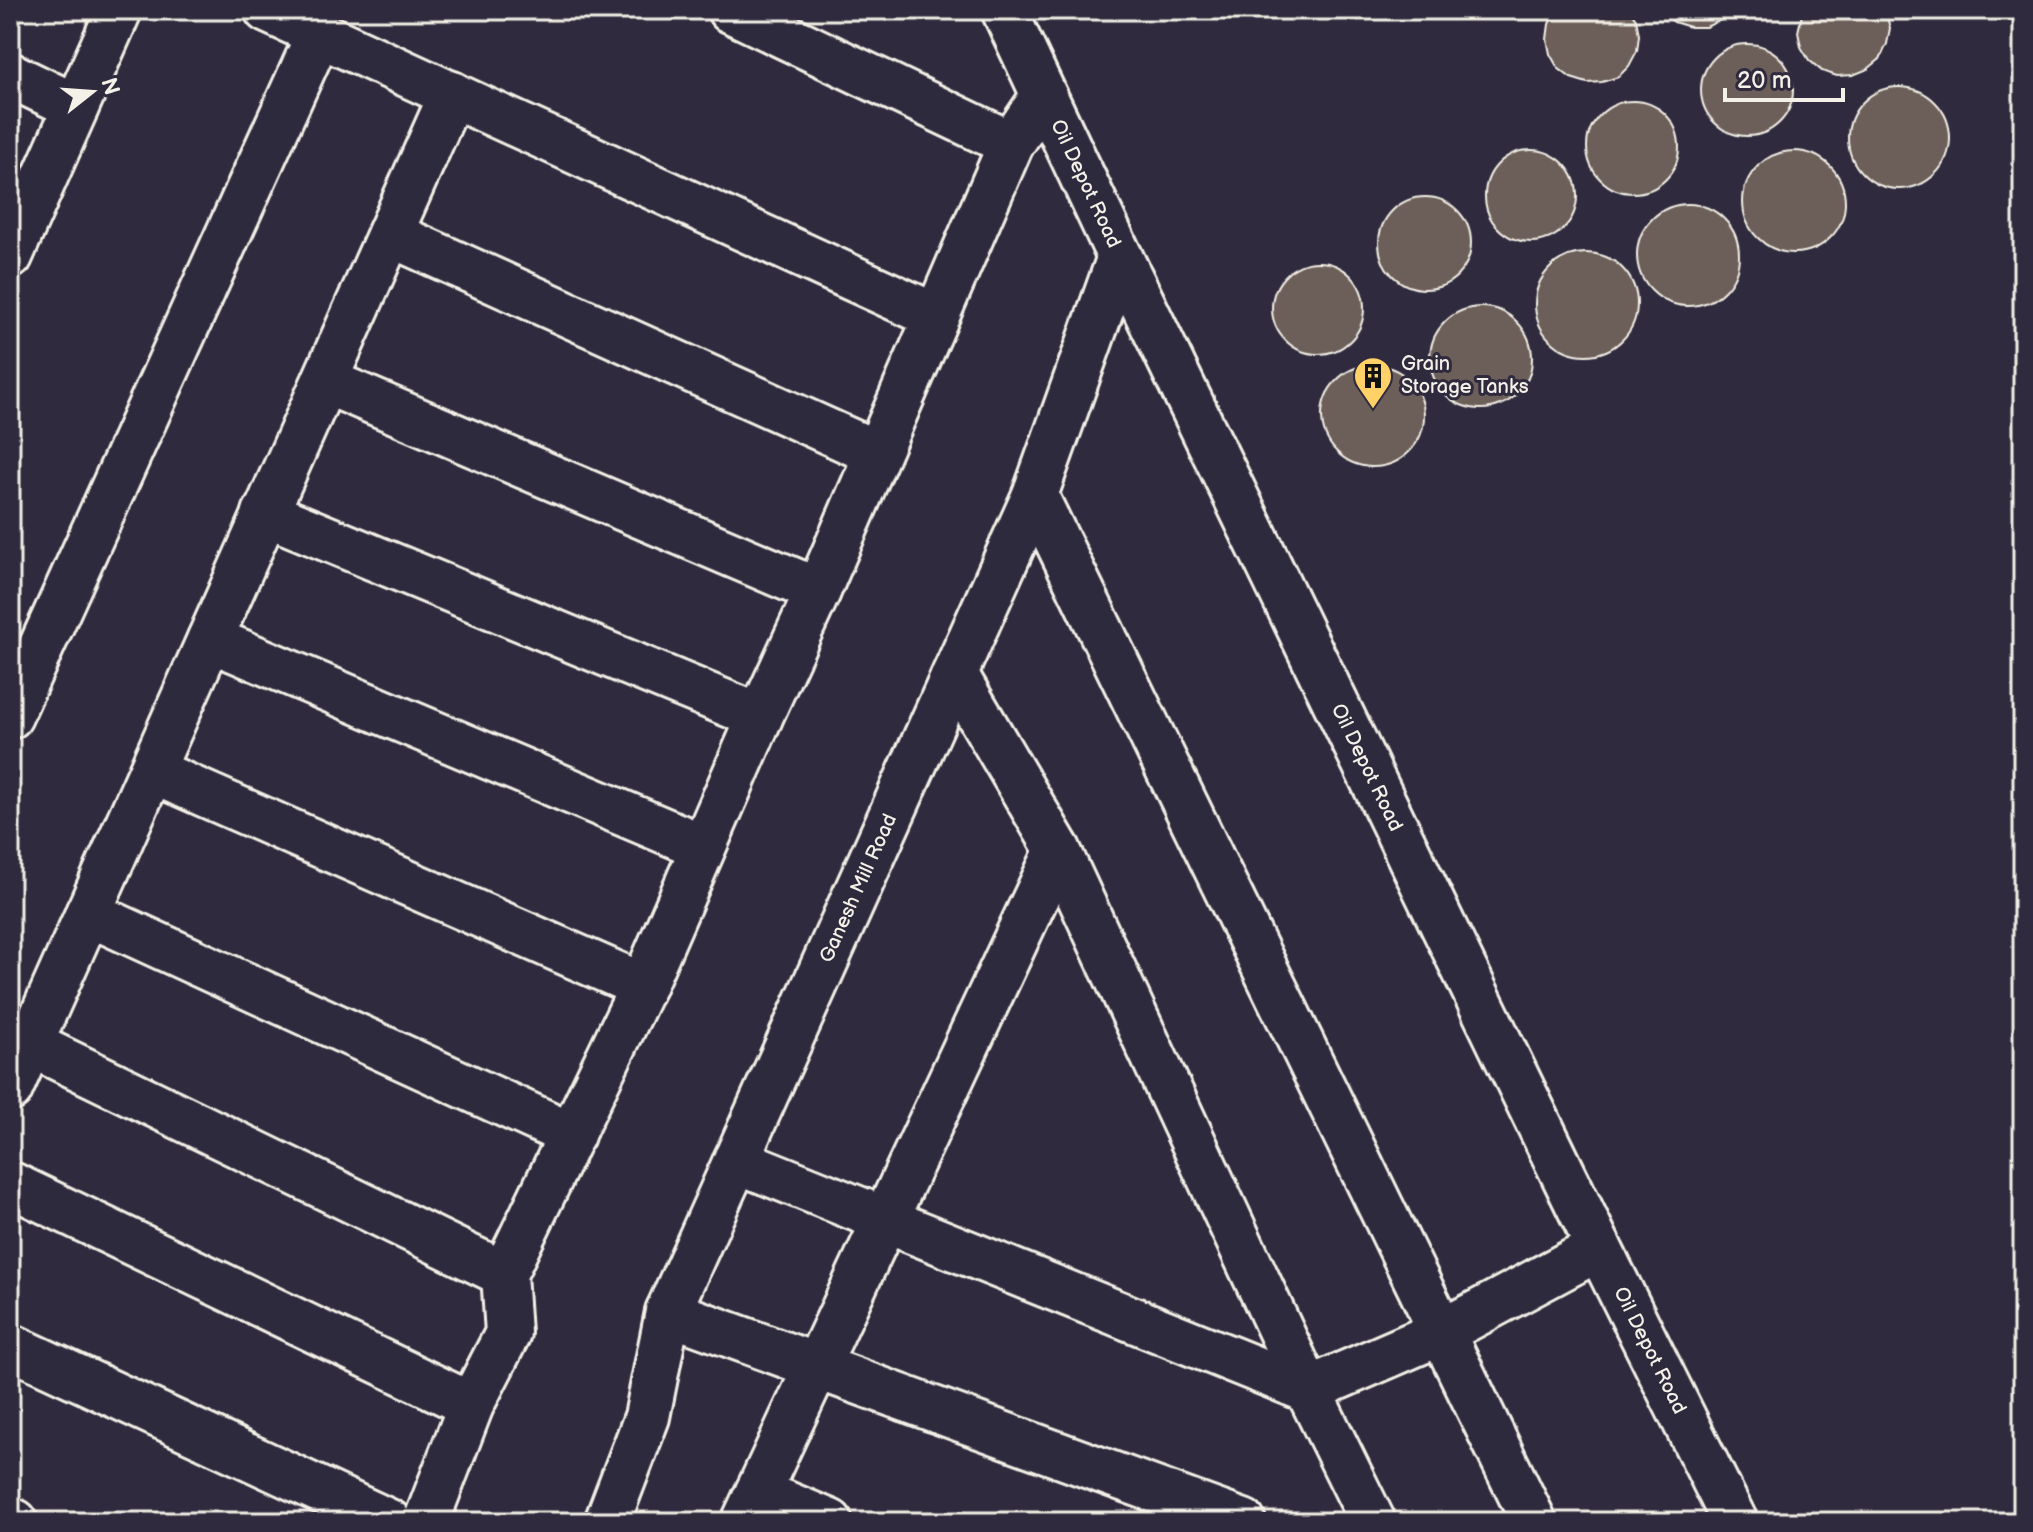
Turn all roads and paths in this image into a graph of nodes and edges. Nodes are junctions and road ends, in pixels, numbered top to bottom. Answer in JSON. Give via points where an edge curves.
{"nodes":[{"id":1,"x":119,"y":10,"type":"edge"},
{"id":2,"x":267,"y":10,"type":"edge"},
{"id":3,"x":730,"y":10,"type":"edge"},
{"id":4,"x":1004,"y":10,"type":"edge"},
{"id":5,"x":319,"y":34,"type":"junction"},
{"id":6,"x":10,"y":75,"type":"edge"},
{"id":7,"x":452,"y":94,"type":"junction"},
{"id":8,"x":1043,"y":97,"type":"junction"},
{"id":9,"x":76,"y":107,"type":"junction"},
{"id":10,"x":1011,"y":144,"type":"junction"},
{"id":11,"x":390,"y":234,"type":"junction"},
{"id":12,"x":11,"y":253,"type":"edge"},
{"id":13,"x":1120,"y":257,"type":"junction"},
{"id":14,"x":935,"y":316,"type":"junction"},
{"id":15,"x":325,"y":381,"type":"junction"},
{"id":16,"x":876,"y":453,"type":"junction"},
{"id":17,"x":1035,"y":495,"type":"junction"},
{"id":18,"x":265,"y":513,"type":"junction"},
{"id":19,"x":818,"y":591,"type":"junction"},
{"id":20,"x":210,"y":639,"type":"junction"},
{"id":21,"x":955,"y":674,"type":"junction"},
{"id":22,"x":10,"y":716,"type":"edge"},
{"id":23,"x":760,"y":717,"type":"junction"},
{"id":24,"x":152,"y":771,"type":"junction"},
{"id":25,"x":703,"y":847,"type":"junction"},
{"id":26,"x":1058,"y":850,"type":"junction"},
{"id":27,"x":88,"y":913,"type":"junction"},
{"id":28,"x":643,"y":986,"type":"junction"},
{"id":29,"x":30,"y":1044,"type":"junction"},
{"id":30,"x":10,"y":1089,"type":"edge"},
{"id":31,"x":572,"y":1135,"type":"junction"},
{"id":32,"x":736,"y":1160,"type":"junction"},
{"id":33,"x":10,"y":1184,"type":"edge"},
{"id":34,"x":885,"y":1220,"type":"junction"},
{"id":35,"x":1599,"y":1248,"type":"junction"},
{"id":36,"x":504,"y":1274,"type":"junction"},
{"id":37,"x":668,"y":1312,"type":"junction"},
{"id":38,"x":1442,"y":1332,"type":"junction"},
{"id":39,"x":10,"y":1346,"type":"edge"},
{"id":40,"x":817,"y":1366,"type":"junction"},
{"id":41,"x":1308,"y":1390,"type":"junction"},
{"id":42,"x":471,"y":1405,"type":"junction"},
{"id":43,"x":751,"y":1507,"type":"edge"},
{"id":44,"x":389,"y":1522,"type":"edge"},
{"id":45,"x":426,"y":1522,"type":"edge"},
{"id":46,"x":607,"y":1522,"type":"edge"},
{"id":47,"x":830,"y":1522,"type":"edge"},
{"id":48,"x":1243,"y":1522,"type":"edge"},
{"id":49,"x":1373,"y":1522,"type":"edge"},
{"id":50,"x":1534,"y":1522,"type":"edge"},
{"id":51,"x":1735,"y":1522,"type":"edge"}],
"edges":[{"from":1,"to":9,"type":"street"},
{"from":2,"to":5,"type":"street"},
{"from":3,"to":10,"type":"street"},
{"from":4,"to":8,"type":"street","name":"Oil Depot Road"},
{"from":5,"to":7,"type":"street"},
{"from":5,"to":22,"type":"street"},
{"from":6,"to":9,"type":"street"},
{"from":7,"to":11,"type":"street"},
{"from":7,"to":14,"type":"street"},
{"from":8,"to":10,"type":"street"},
{"from":8,"to":13,"type":"street","name":"Oil Depot Road"},
{"from":9,"to":12,"type":"street"},
{"from":10,"to":14,"type":"street"},
{"from":11,"to":15,"type":"street"},
{"from":11,"to":16,"type":"street"},
{"from":13,"to":17,"type":"street","name":"Ganesh Mill Road"},
{"from":13,"to":35,"type":"street","name":"Oil Depot Road"},
{"from":14,"to":16,"type":"street"},
{"from":15,"to":18,"type":"street"},
{"from":15,"to":19,"type":"street"},
{"from":16,"to":19,"type":"street"},
{"from":17,"to":21,"type":"street","name":"Ganesh Mill Road"},
{"from":17,"to":38,"type":"street"},
{"from":18,"to":20,"type":"street"},
{"from":18,"to":23,"type":"street"},
{"from":19,"to":23,"type":"street"},
{"from":20,"to":24,"type":"street"},
{"from":20,"to":25,"type":"street"},
{"from":21,"to":26,"type":"street"},
{"from":21,"to":32,"type":"street","name":"Ganesh Mill Road"},
{"from":23,"to":25,"type":"street"},
{"from":24,"to":27,"type":"street"},
{"from":24,"to":28,"type":"street"},
{"from":25,"to":28,"type":"street"},
{"from":26,"to":34,"type":"street"},
{"from":26,"to":41,"type":"street"},
{"from":27,"to":29,"type":"street"},
{"from":27,"to":31,"type":"street"},
{"from":28,"to":31,"type":"street"},
{"from":29,"to":30,"type":"street"},
{"from":29,"to":36,"type":"street"},
{"from":31,"to":36,"type":"street"},
{"from":32,"to":34,"type":"street"},
{"from":32,"to":37,"type":"street","name":"Ganesh Mill Road"},
{"from":33,"to":42,"type":"street"},
{"from":34,"to":40,"type":"street"},
{"from":34,"to":41,"type":"street"},
{"from":35,"to":38,"type":"street"},
{"from":35,"to":51,"type":"street","name":"Oil Depot Road"},
{"from":36,"to":42,"type":"street","via":[[508,1333]]},
{"from":37,"to":40,"type":"street"},
{"from":37,"to":46,"type":"street","name":"Ganesh Mill Road","via":[[647,1417]]},
{"from":38,"to":41,"type":"street"},
{"from":38,"to":50,"type":"street"},
{"from":39,"to":44,"type":"street"},
{"from":40,"to":43,"type":"street"},
{"from":40,"to":48,"type":"street"},
{"from":41,"to":49,"type":"street"},
{"from":42,"to":45,"type":"street"},
{"from":43,"to":47,"type":"street"}]}
